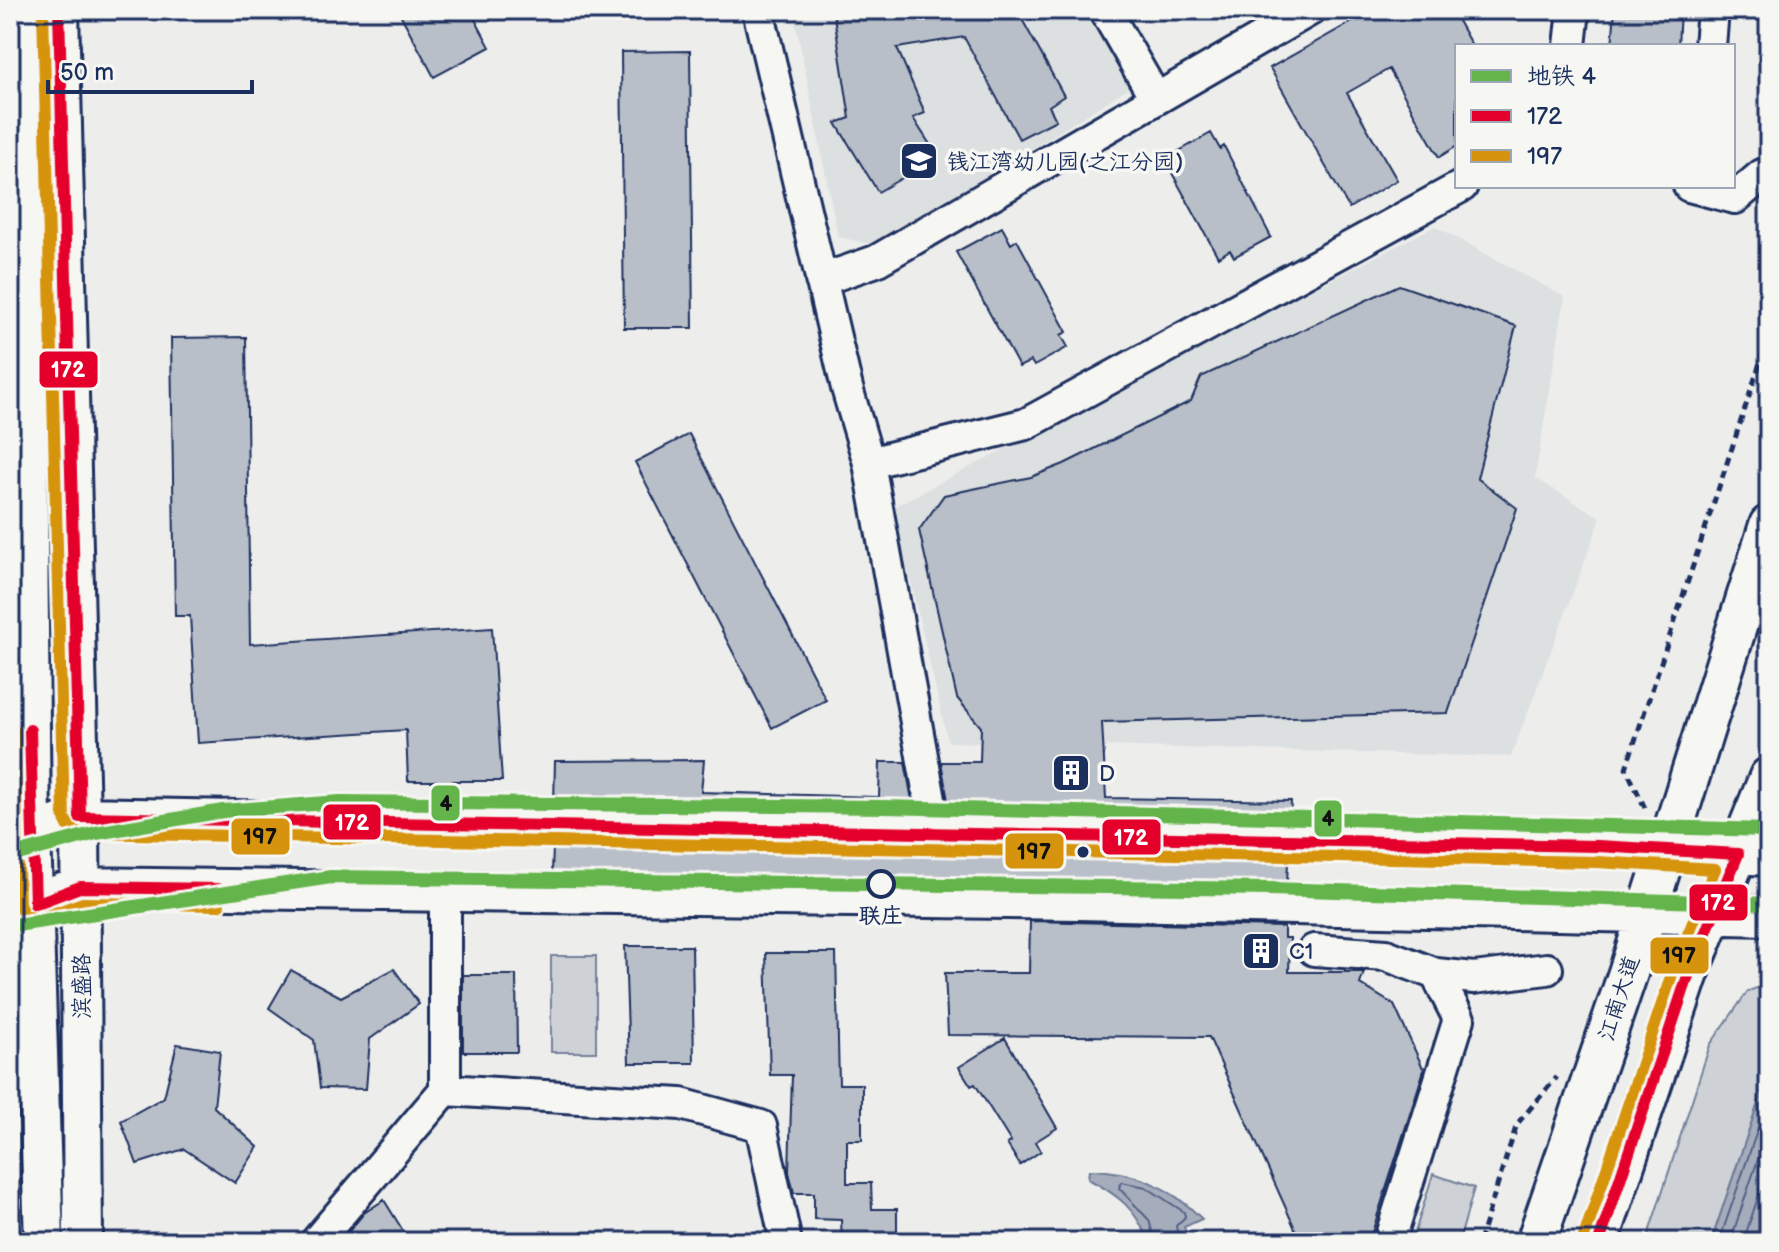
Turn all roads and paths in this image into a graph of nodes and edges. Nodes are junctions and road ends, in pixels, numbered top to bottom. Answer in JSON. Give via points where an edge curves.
{"nodes":[{"id":1,"x":23,"y":10,"type":"edge"},
{"id":2,"x":59,"y":10,"type":"edge"},
{"id":3,"x":758,"y":10,"type":"edge"},
{"id":4,"x":1105,"y":10,"type":"edge"},
{"id":5,"x":1310,"y":10,"type":"edge"},
{"id":6,"x":1574,"y":10,"type":"edge"},
{"id":7,"x":1713,"y":10,"type":"edge"},
{"id":8,"x":1570,"y":44,"type":"edge"},
{"id":9,"x":1710,"y":44,"type":"edge"},
{"id":10,"x":17,"y":71,"type":"edge"},
{"id":11,"x":1156,"y":99,"type":"junction"},
{"id":12,"x":1769,"y":176,"type":"edge"},
{"id":13,"x":1458,"y":188,"type":"edge"},
{"id":14,"x":1701,"y":188,"type":"edge"},
{"id":15,"x":821,"y":280,"type":"junction"},
{"id":16,"x":1769,"y":336,"type":"edge"},
{"id":17,"x":18,"y":341,"type":"edge"},
{"id":18,"x":869,"y":463,"type":"junction"},
{"id":19,"x":1769,"y":525,"type":"edge"},
{"id":20,"x":1769,"y":777,"type":"edge"},
{"id":21,"x":80,"y":817,"type":"junction"},
{"id":22,"x":936,"y":833,"type":"junction"},
{"id":23,"x":21,"y":837,"type":"edge"},
{"id":24,"x":1666,"y":850,"type":"junction"},
{"id":25,"x":1753,"y":855,"type":"edge"},
{"id":26,"x":80,"y":887,"type":"junction"},
{"id":27,"x":445,"y":891,"type":"junction"},
{"id":28,"x":22,"y":908,"type":"edge"},
{"id":29,"x":1647,"y":911,"type":"junction"},
{"id":30,"x":1714,"y":913,"type":"junction"},
{"id":31,"x":1769,"y":916,"type":"edge"},
{"id":32,"x":1314,"y":950,"type":"dead end"},
{"id":33,"x":1547,"y":969,"type":"dead end"},
{"id":34,"x":1436,"y":974,"type":"junction"},
{"id":35,"x":1567,"y":1065,"type":"dead end"},
{"id":36,"x":445,"y":1090,"type":"junction"},
{"id":37,"x":44,"y":1242,"type":"edge"},
{"id":38,"x":83,"y":1242,"type":"edge"},
{"id":39,"x":316,"y":1242,"type":"edge"},
{"id":40,"x":786,"y":1242,"type":"edge"},
{"id":41,"x":1389,"y":1242,"type":"edge"},
{"id":42,"x":1479,"y":1242,"type":"edge"},
{"id":43,"x":1536,"y":1242,"type":"edge"},
{"id":44,"x":1599,"y":1242,"type":"edge"}],
"edges":[{"from":1,"to":10,"type":"main road","name":"滨盛路"},
{"from":2,"to":21,"type":"main road","name":"滨盛路"},
{"from":3,"to":15,"type":"street"},
{"from":4,"to":11,"type":"street"},
{"from":5,"to":11,"type":"street"},
{"from":6,"to":8,"type":"street"},
{"from":7,"to":9,"type":"street"},
{"from":10,"to":17,"type":"main road","name":"滨盛路"},
{"from":11,"to":15,"type":"street","via":[[876,261]]},
{"from":12,"to":14,"type":"street","via":[[1762,175],[1735,198]]},
{"from":13,"to":18,"type":"street","via":[[1026,424]]},
{"from":15,"to":18,"type":"street"},
{"from":16,"to":24,"type":"path","via":[[1626,768]]},
{"from":17,"to":23,"type":"main road","name":"滨盛路"},
{"from":18,"to":22,"type":"street"},
{"from":19,"to":24,"type":"main road","name":"江南大道"},
{"from":20,"to":25,"type":"main road"},
{"from":21,"to":22,"type":"main road"},
{"from":21,"to":23,"type":"main road"},
{"from":21,"to":26,"type":"main road","name":"滨盛路"},
{"from":22,"to":24,"type":"main road"},
{"from":23,"to":28,"type":"main road","name":"滨盛路"},
{"from":24,"to":25,"type":"main road"},
{"from":24,"to":29,"type":"main road","name":"江南大道"},
{"from":25,"to":30,"type":"main road"},
{"from":26,"to":27,"type":"main road"},
{"from":26,"to":28,"type":"main road"},
{"from":26,"to":38,"type":"main road","name":"滨盛路"},
{"from":27,"to":29,"type":"main road"},
{"from":27,"to":36,"type":"street"},
{"from":28,"to":37,"type":"main road","name":"滨盛路"},
{"from":29,"to":30,"type":"main road"},
{"from":29,"to":43,"type":"main road","name":"江南大道"},
{"from":30,"to":31,"type":"main road"},
{"from":30,"to":44,"type":"main road"},
{"from":32,"to":34,"type":"street","via":[[1386,955]]},
{"from":33,"to":34,"type":"street","via":[[1474,978]]},
{"from":34,"to":41,"type":"street","via":[[1459,1019]]},
{"from":35,"to":42,"type":"path","via":[[1517,1124]]},
{"from":36,"to":39,"type":"street"},
{"from":36,"to":40,"type":"street","via":[[681,1104],[761,1126]]}]}
